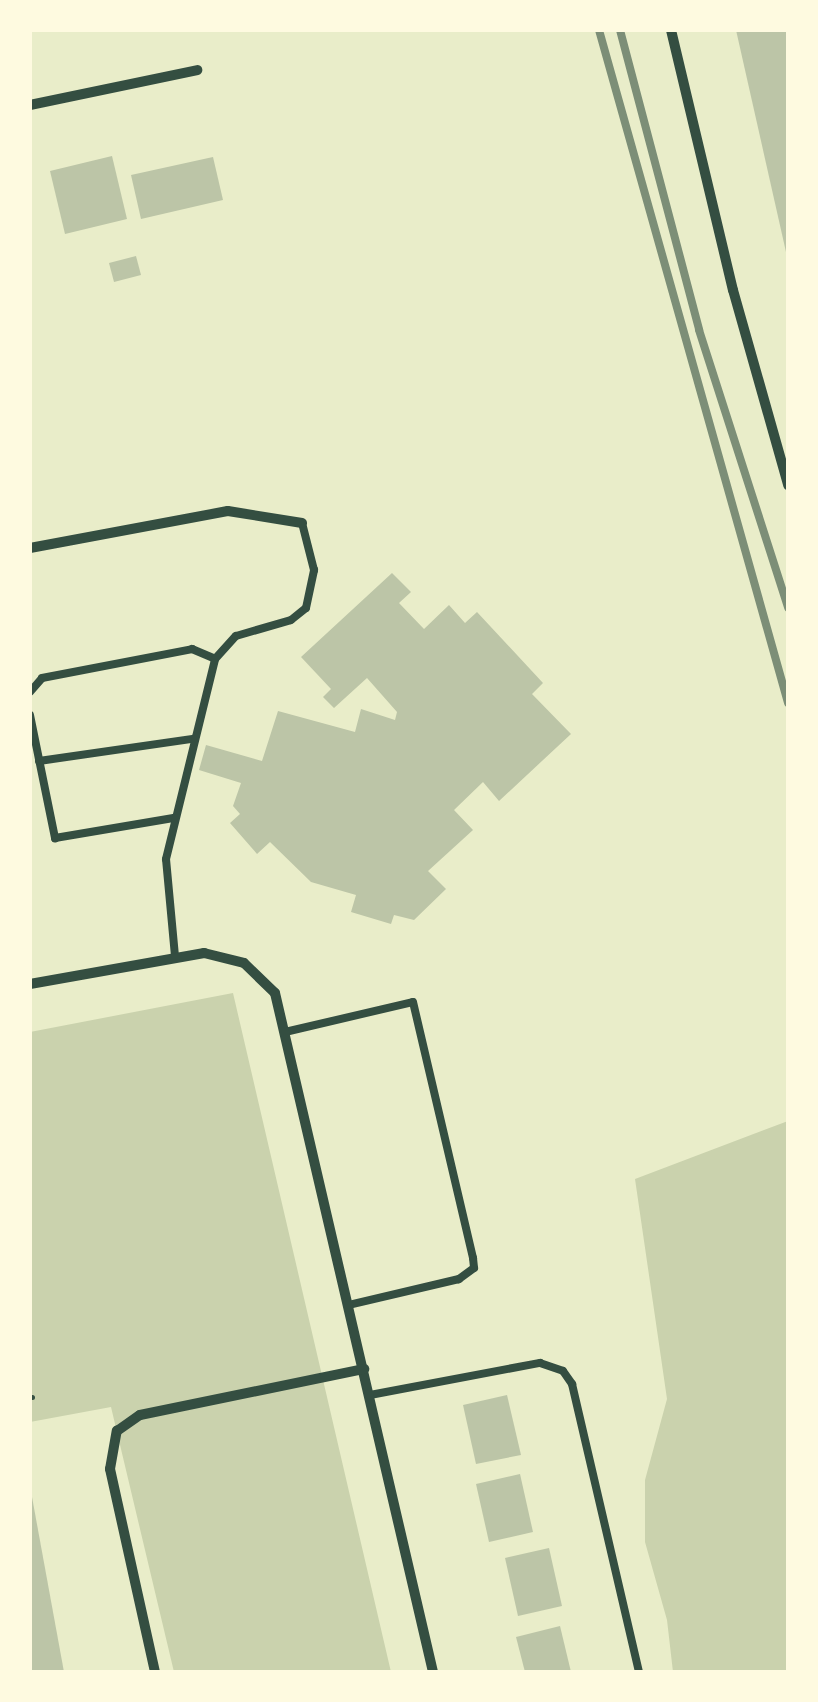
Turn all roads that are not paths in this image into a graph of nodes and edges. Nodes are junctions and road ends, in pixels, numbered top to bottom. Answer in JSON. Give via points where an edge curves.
{"nodes":[{"id":1,"x":671,"y":30,"type":"edge"},
{"id":2,"x":198,"y":70,"type":"dead end"},
{"id":3,"x":30,"y":105,"type":"edge"},
{"id":4,"x":788,"y":485,"type":"edge"},
{"id":5,"x":302,"y":523,"type":"joint"},
{"id":6,"x":30,"y":548,"type":"edge"},
{"id":7,"x":215,"y":660,"type":"junction"},
{"id":8,"x":30,"y":692,"type":"edge"},
{"id":9,"x":30,"y":715,"type":"edge"},
{"id":10,"x":192,"y":739,"type":"junction"},
{"id":11,"x":39,"y":762,"type":"junction"},
{"id":12,"x":173,"y":818,"type":"junction"},
{"id":13,"x":175,"y":956,"type":"junction"},
{"id":14,"x":30,"y":984,"type":"edge"},
{"id":15,"x":285,"y":1032,"type":"junction"},
{"id":16,"x":348,"y":1305,"type":"junction"},
{"id":17,"x":364,"y":1369,"type":"junction"},
{"id":18,"x":370,"y":1394,"type":"junction"},
{"id":19,"x":155,"y":1672,"type":"edge"},
{"id":20,"x":433,"y":1672,"type":"edge"},
{"id":21,"x":639,"y":1672,"type":"edge"}],
"edges":[{"from":1,"to":4,"type":"street"},
{"from":2,"to":3,"type":"street"},
{"from":5,"to":6,"type":"street","via":[[228,511]]},
{"from":5,"to":7,"type":"lane","via":[[314,570],[306,608],[291,620],[236,636]]},
{"from":7,"to":8,"type":"lane","via":[[192,649],[42,678]]},
{"from":7,"to":10,"type":"lane"},
{"from":9,"to":11,"type":"lane"},
{"from":10,"to":11,"type":"lane"},
{"from":10,"to":12,"type":"lane"},
{"from":11,"to":12,"type":"lane","via":[[55,838]]},
{"from":12,"to":13,"type":"lane","via":[[166,859]]},
{"from":13,"to":14,"type":"street"},
{"from":13,"to":15,"type":"street","via":[[204,952],[244,962],[266,977]]},
{"from":15,"to":16,"type":"street"},
{"from":15,"to":16,"type":"lane","via":[[413,1002],[474,1268],[460,1278]]},
{"from":16,"to":17,"type":"street"},
{"from":17,"to":18,"type":"street"},
{"from":17,"to":19,"type":"street","via":[[140,1416],[117,1431],[110,1469]]},
{"from":18,"to":20,"type":"street"},
{"from":18,"to":21,"type":"lane","via":[[540,1363],[563,1371],[572,1384]]}]}
